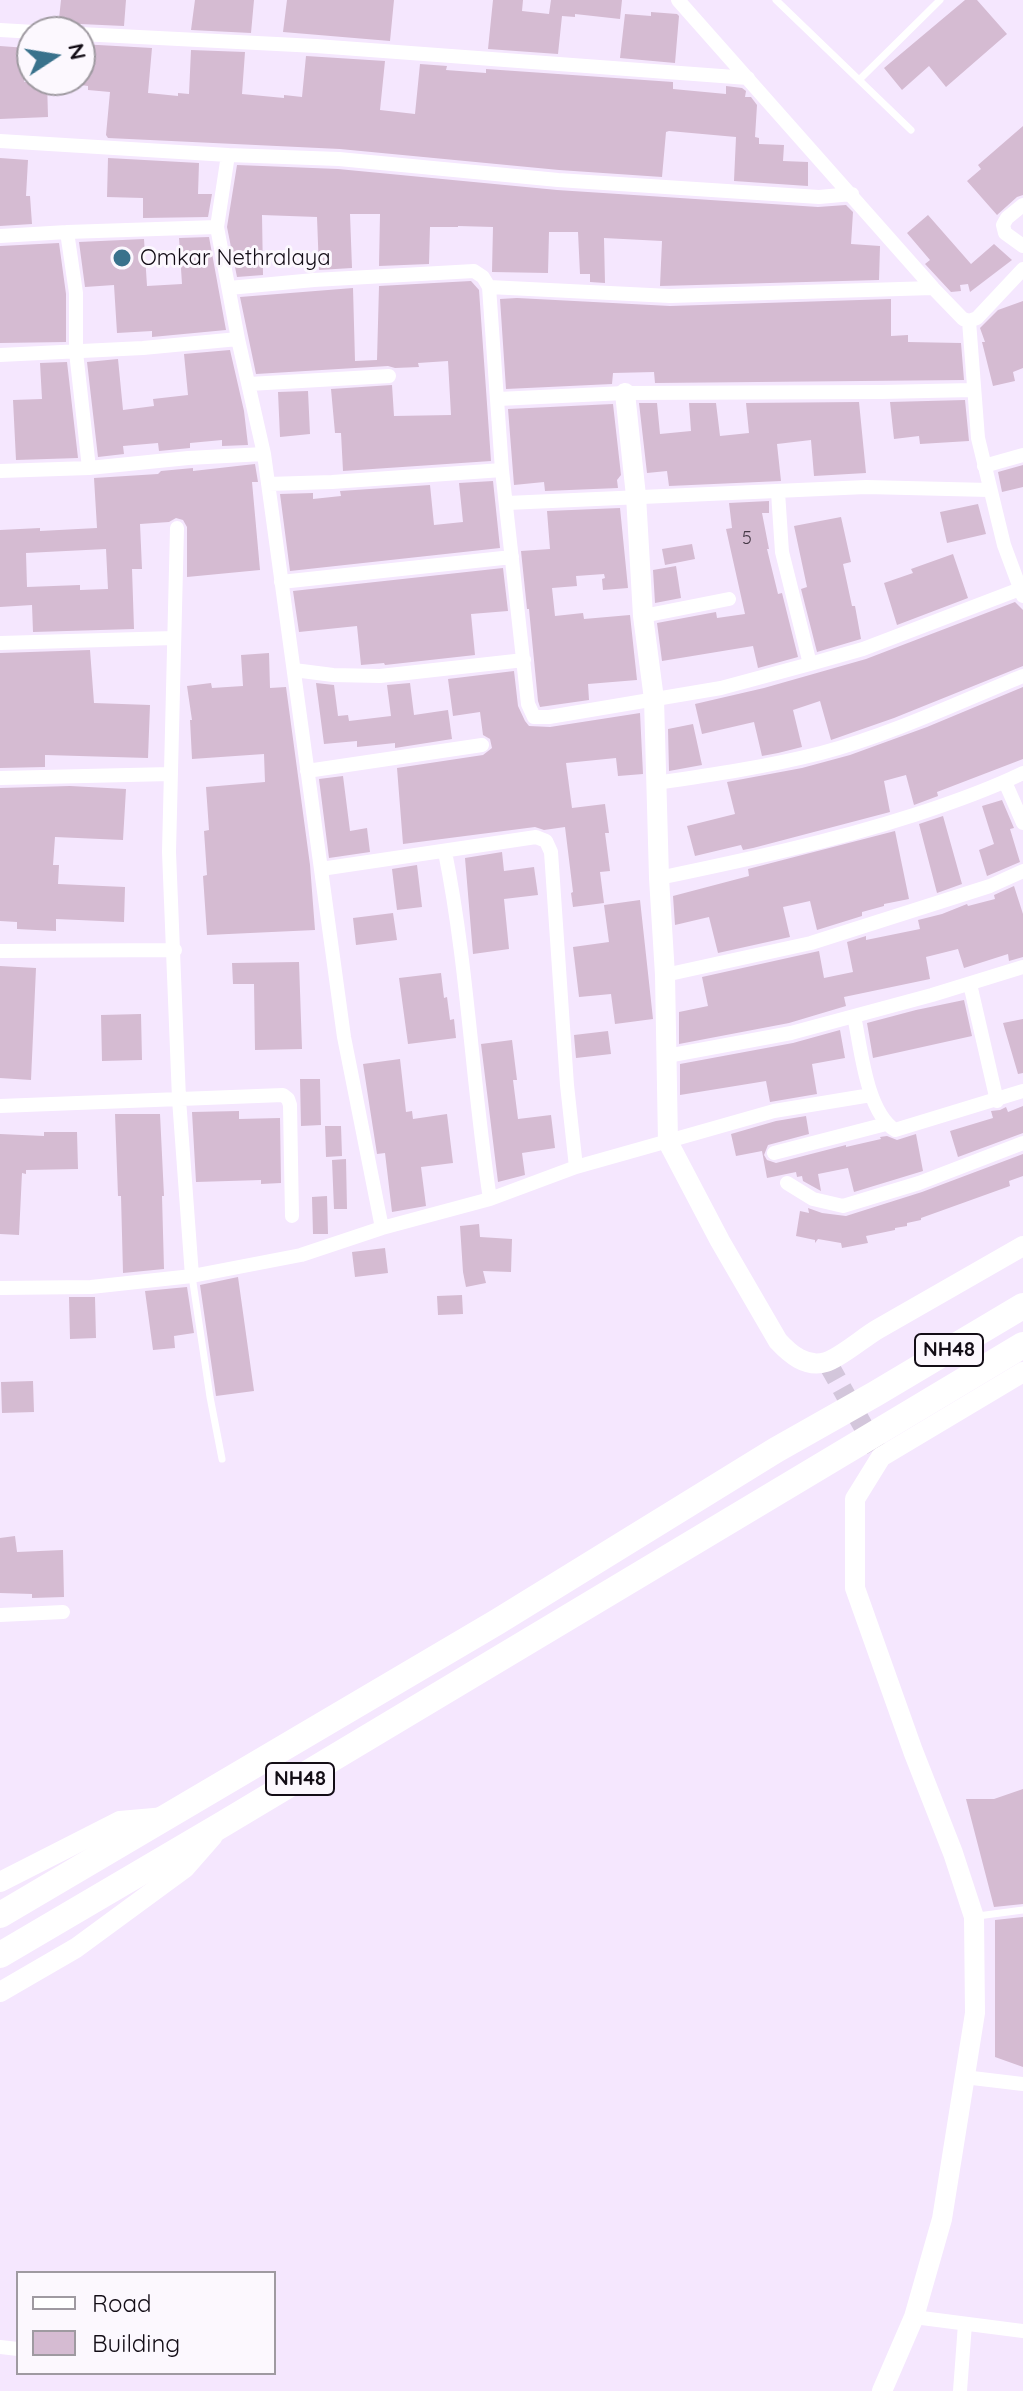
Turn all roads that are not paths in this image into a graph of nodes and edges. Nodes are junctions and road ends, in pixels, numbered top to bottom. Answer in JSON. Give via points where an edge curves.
{"nodes":[{"id":1,"x":678,"y":0,"type":"edge"},
{"id":2,"x":776,"y":0,"type":"edge"},
{"id":3,"x":940,"y":0,"type":"edge"},
{"id":4,"x":96,"y":35,"type":"edge"},
{"id":5,"x":748,"y":78,"type":"junction"},
{"id":6,"x":859,"y":80,"type":"junction"},
{"id":7,"x":911,"y":130,"type":"dead end"},
{"id":8,"x":0,"y":141,"type":"edge"},
{"id":9,"x":228,"y":155,"type":"junction"},
{"id":10,"x":852,"y":194,"type":"junction"},
{"id":11,"x":1023,"y":205,"type":"edge"},
{"id":12,"x":217,"y":227,"type":"junction"},
{"id":13,"x":67,"y":232,"type":"junction"},
{"id":14,"x":0,"y":236,"type":"edge"},
{"id":15,"x":1023,"y":246,"type":"edge"},
{"id":16,"x":1023,"y":269,"type":"edge"},
{"id":17,"x":489,"y":287,"type":"junction"},
{"id":18,"x":229,"y":288,"type":"junction"},
{"id":19,"x":933,"y":288,"type":"junction"},
{"id":20,"x":969,"y":321,"type":"junction"},
{"id":21,"x":238,"y":339,"type":"junction"},
{"id":22,"x":76,"y":352,"type":"junction"},
{"id":23,"x":0,"y":355,"type":"edge"},
{"id":24,"x":389,"y":376,"type":"dead end"},
{"id":25,"x":249,"y":384,"type":"junction"},
{"id":26,"x":973,"y":390,"type":"junction"},
{"id":27,"x":625,"y":393,"type":"junction"},
{"id":28,"x":498,"y":399,"type":"junction"},
{"id":29,"x":264,"y":454,"type":"junction"},
{"id":30,"x":1023,"y":455,"type":"edge"},
{"id":31,"x":984,"y":466,"type":"junction"},
{"id":32,"x":89,"y":468,"type":"junction"},
{"id":33,"x":502,"y":470,"type":"junction"},
{"id":34,"x":0,"y":471,"type":"edge"},
{"id":35,"x":268,"y":484,"type":"junction"},
{"id":36,"x":989,"y":490,"type":"junction"},
{"id":37,"x":778,"y":492,"type":"junction"},
{"id":38,"x":636,"y":496,"type":"junction"},
{"id":39,"x":507,"y":503,"type":"junction"},
{"id":40,"x":177,"y":528,"type":"dead end"},
{"id":41,"x":512,"y":557,"type":"junction"},
{"id":42,"x":281,"y":582,"type":"junction"},
{"id":43,"x":1022,"y":593,"type":"edge"},
{"id":44,"x":729,"y":599,"type":"dead end"},
{"id":45,"x":643,"y":616,"type":"junction"},
{"id":46,"x":174,"y":638,"type":"junction"},
{"id":47,"x":0,"y":643,"type":"edge"},
{"id":48,"x":524,"y":660,"type":"junction"},
{"id":49,"x":810,"y":664,"type":"junction"},
{"id":50,"x":294,"y":670,"type":"junction"},
{"id":51,"x":1023,"y":676,"type":"edge"},
{"id":52,"x":654,"y":699,"type":"junction"},
{"id":53,"x":482,"y":745,"type":"dead end"},
{"id":54,"x":307,"y":771,"type":"junction"},
{"id":55,"x":1023,"y":773,"type":"edge"},
{"id":56,"x":171,"y":774,"type":"junction"},
{"id":57,"x":0,"y":778,"type":"edge"},
{"id":58,"x":1005,"y":782,"type":"junction"},
{"id":59,"x":656,"y":783,"type":"junction"},
{"id":60,"x":1023,"y":823,"type":"edge"},
{"id":61,"x":445,"y":852,"type":"junction"},
{"id":62,"x":321,"y":869,"type":"junction"},
{"id":63,"x":1023,"y":871,"type":"edge"},
{"id":64,"x":659,"y":878,"type":"junction"},
{"id":65,"x":175,"y":950,"type":"junction"},
{"id":66,"x":0,"y":951,"type":"edge"},
{"id":67,"x":1023,"y":967,"type":"edge"},
{"id":68,"x":665,"y":975,"type":"junction"},
{"id":69,"x":970,"y":984,"type":"junction"},
{"id":70,"x":854,"y":1016,"type":"junction"},
{"id":71,"x":667,"y":1056,"type":"junction"},
{"id":72,"x":1023,"y":1091,"type":"edge"},
{"id":73,"x":871,"y":1095,"type":"junction"},
{"id":74,"x":179,"y":1099,"type":"junction"},
{"id":75,"x":997,"y":1101,"type":"junction"},
{"id":76,"x":0,"y":1106,"type":"edge"},
{"id":77,"x":886,"y":1124,"type":"junction"},
{"id":78,"x":668,"y":1142,"type":"junction"},
{"id":79,"x":1023,"y":1143,"type":"edge"},
{"id":80,"x":774,"y":1153,"type":"dead end"},
{"id":81,"x":576,"y":1167,"type":"junction"},
{"id":82,"x":787,"y":1183,"type":"dead end"},
{"id":83,"x":490,"y":1199,"type":"junction"},
{"id":84,"x":292,"y":1216,"type":"dead end"},
{"id":85,"x":382,"y":1228,"type":"junction"},
{"id":86,"x":1023,"y":1246,"type":"edge"},
{"id":87,"x":192,"y":1276,"type":"junction"},
{"id":88,"x":0,"y":1288,"type":"edge"},
{"id":89,"x":1023,"y":1306,"type":"edge"},
{"id":90,"x":1023,"y":1345,"type":"edge"},
{"id":91,"x":1023,"y":1372,"type":"edge"},
{"id":92,"x":222,"y":1459,"type":"dead end"},
{"id":93,"x":63,"y":1612,"type":"dead end"},
{"id":94,"x":0,"y":1615,"type":"edge"},
{"id":95,"x":168,"y":1816,"type":"junction"},
{"id":96,"x":223,"y":1824,"type":"junction"},
{"id":97,"x":0,"y":1882,"type":"edge"},
{"id":98,"x":1023,"y":1910,"type":"edge"},
{"id":99,"x":0,"y":1915,"type":"edge"},
{"id":100,"x":974,"y":1917,"type":"junction"},
{"id":101,"x":0,"y":1955,"type":"edge"},
{"id":102,"x":0,"y":1992,"type":"edge"},
{"id":103,"x":964,"y":2077,"type":"junction"},
{"id":104,"x":1023,"y":2084,"type":"edge"},
{"id":105,"x":914,"y":2317,"type":"junction"},
{"id":106,"x":965,"y":2324,"type":"junction"},
{"id":107,"x":1023,"y":2331,"type":"edge"},
{"id":108,"x":882,"y":2391,"type":"edge"},
{"id":109,"x":960,"y":2391,"type":"edge"}],
"edges":[{"from":1,"to":5,"type":"street"},
{"from":2,"to":6,"type":"lane"},
{"from":3,"to":6,"type":"lane"},
{"from":4,"to":5,"type":"street"},
{"from":5,"to":10,"type":"street"},
{"from":6,"to":7,"type":"lane"},
{"from":8,"to":9,"type":"street"},
{"from":9,"to":10,"type":"street","via":[[819,197]]},
{"from":9,"to":12,"type":"street"},
{"from":10,"to":19,"type":"street"},
{"from":11,"to":15,"type":"street","via":[[1003,225],[1005,233]]},
{"from":12,"to":13,"type":"street"},
{"from":12,"to":18,"type":"street"},
{"from":13,"to":14,"type":"street"},
{"from":13,"to":22,"type":"street","via":[[76,293]]},
{"from":16,"to":20,"type":"street"},
{"from":17,"to":18,"type":"street","via":[[474,271]]},
{"from":17,"to":19,"type":"street","via":[[670,296]]},
{"from":17,"to":28,"type":"street"},
{"from":18,"to":21,"type":"street"},
{"from":19,"to":20,"type":"street"},
{"from":20,"to":26,"type":"street"},
{"from":21,"to":22,"type":"street"},
{"from":21,"to":25,"type":"street"},
{"from":22,"to":23,"type":"street"},
{"from":22,"to":32,"type":"street"},
{"from":24,"to":25,"type":"street"},
{"from":25,"to":29,"type":"street"},
{"from":26,"to":27,"type":"street"},
{"from":26,"to":31,"type":"street"},
{"from":27,"to":28,"type":"street"},
{"from":27,"to":38,"type":"street"},
{"from":28,"to":33,"type":"street"},
{"from":29,"to":32,"type":"street"},
{"from":29,"to":35,"type":"street"},
{"from":30,"to":31,"type":"street"},
{"from":31,"to":36,"type":"street"},
{"from":32,"to":34,"type":"street"},
{"from":33,"to":35,"type":"street"},
{"from":33,"to":39,"type":"street"},
{"from":35,"to":42,"type":"street"},
{"from":36,"to":37,"type":"street","via":[[866,487]]},
{"from":36,"to":43,"type":"street"},
{"from":37,"to":38,"type":"street"},
{"from":37,"to":49,"type":"street","via":[[782,552]]},
{"from":38,"to":39,"type":"street"},
{"from":38,"to":45,"type":"street"},
{"from":39,"to":41,"type":"street"},
{"from":40,"to":46,"type":"street"},
{"from":41,"to":42,"type":"street"},
{"from":41,"to":48,"type":"street"},
{"from":42,"to":50,"type":"street"},
{"from":43,"to":49,"type":"street"},
{"from":44,"to":45,"type":"street"},
{"from":45,"to":52,"type":"street"},
{"from":46,"to":47,"type":"street"},
{"from":46,"to":56,"type":"street"},
{"from":48,"to":50,"type":"street","via":[[380,676]]},
{"from":48,"to":52,"type":"street","via":[[534,717]]},
{"from":49,"to":52,"type":"street"},
{"from":50,"to":54,"type":"street"},
{"from":51,"to":59,"type":"street","via":[[824,752]]},
{"from":52,"to":59,"type":"street"},
{"from":53,"to":54,"type":"street"},
{"from":54,"to":62,"type":"street"},
{"from":55,"to":58,"type":"street"},
{"from":56,"to":57,"type":"street"},
{"from":56,"to":65,"type":"street"},
{"from":58,"to":60,"type":"street"},
{"from":58,"to":64,"type":"street","via":[[855,834]]},
{"from":59,"to":64,"type":"street"},
{"from":61,"to":62,"type":"street"},
{"from":61,"to":81,"type":"street","via":[[536,837],[546,841],[551,852]]},
{"from":61,"to":83,"type":"street"},
{"from":62,"to":85,"type":"street","via":[[344,1037]]},
{"from":63,"to":68,"type":"street","via":[[811,943]]},
{"from":64,"to":68,"type":"street"},
{"from":65,"to":66,"type":"street"},
{"from":65,"to":74,"type":"street"},
{"from":67,"to":69,"type":"street"},
{"from":68,"to":71,"type":"street"},
{"from":69,"to":70,"type":"street"},
{"from":69,"to":75,"type":"street"},
{"from":70,"to":71,"type":"street"},
{"from":70,"to":73,"type":"street"},
{"from":71,"to":78,"type":"street"},
{"from":72,"to":75,"type":"street"},
{"from":73,"to":77,"type":"street"},
{"from":73,"to":78,"type":"street","via":[[774,1111]]},
{"from":74,"to":76,"type":"street"},
{"from":74,"to":84,"type":"street","via":[[288,1099]]},
{"from":74,"to":87,"type":"street"},
{"from":75,"to":77,"type":"street","via":[[895,1130]]},
{"from":77,"to":80,"type":"street"},
{"from":78,"to":81,"type":"street"},
{"from":78,"to":86,"type":"street","via":[[778,1341],[800,1360],[827,1362]]},
{"from":79,"to":82,"type":"street","via":[[843,1206],[813,1199]]},
{"from":81,"to":83,"type":"street"},
{"from":83,"to":85,"type":"street"},
{"from":85,"to":87,"type":"street","via":[[301,1255]]},
{"from":87,"to":88,"type":"street","via":[[91,1287]]},
{"from":87,"to":92,"type":"lane"},
{"from":89,"to":95,"type":"highway","number":"NH48"},
{"from":90,"to":96,"type":"highway","number":"NH48"},
{"from":91,"to":100,"type":"street","via":[[881,1457],[855,1499],[855,1588]]},
{"from":93,"to":94,"type":"street"},
{"from":95,"to":97,"type":"street","via":[[120,1821]]},
{"from":95,"to":99,"type":"highway","number":"NH48"},
{"from":96,"to":101,"type":"highway","number":"NH48"},
{"from":96,"to":102,"type":"street","via":[[185,1868],[76,1948]]},
{"from":98,"to":100,"type":"lane"},
{"from":100,"to":103,"type":"street","via":[[975,2013]]},
{"from":103,"to":104,"type":"street"},
{"from":103,"to":105,"type":"street","via":[[942,2219]]},
{"from":105,"to":106,"type":"street"},
{"from":105,"to":108,"type":"street"},
{"from":106,"to":107,"type":"street"},
{"from":106,"to":109,"type":"street"}]}
